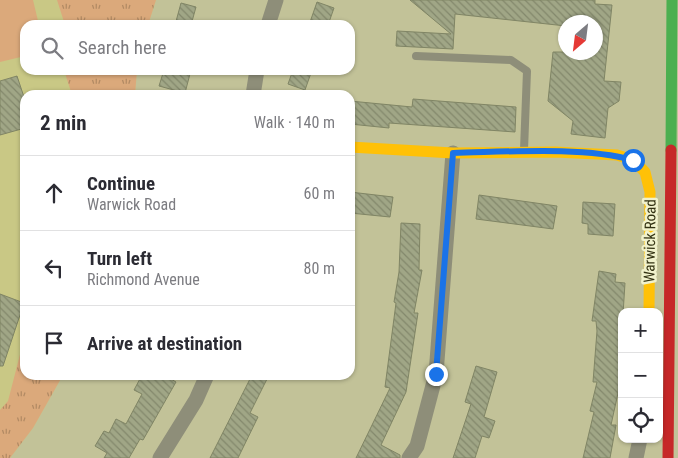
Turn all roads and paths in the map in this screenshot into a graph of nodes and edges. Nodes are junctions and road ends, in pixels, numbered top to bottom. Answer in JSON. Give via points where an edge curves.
{"nodes":[{"id":1,"x":276,"y":0,"type":"edge"},
{"id":2,"x":672,"y":0,"type":"edge"},
{"id":3,"x":270,"y":20,"type":"edge"},
{"id":4,"x":416,"y":56,"type":"dead end"},
{"id":5,"x":255,"y":75,"type":"edge"},
{"id":6,"x":254,"y":90,"type":"edge"},
{"id":7,"x":355,"y":147,"type":"edge"},
{"id":8,"x":524,"y":152,"type":"junction"},
{"id":9,"x":453,"y":153,"type":"junction"},
{"id":10,"x":649,"y":308,"type":"edge"},
{"id":11,"x":205,"y":380,"type":"edge"},
{"id":12,"x":639,"y":443,"type":"edge"},
{"id":13,"x":160,"y":458,"type":"edge"},
{"id":14,"x":409,"y":458,"type":"edge"},
{"id":15,"x":636,"y":458,"type":"edge"},
{"id":16,"x":668,"y":458,"type":"edge"}],
"edges":[{"from":1,"to":3,"type":"street"},
{"from":2,"to":16,"type":"main road"},
{"from":4,"to":8,"type":"lane","via":[[511,60],[527,71]]},
{"from":5,"to":6,"type":"street"},
{"from":7,"to":9,"type":"main road","name":"Warwick Road"},
{"from":8,"to":9,"type":"main road","name":"Warwick Road"},
{"from":8,"to":10,"type":"main road","name":"Warwick Road","via":[[617,155],[633,160],[645,172],[650,192]]},
{"from":9,"to":14,"type":"street","via":[[436,374],[417,446]]},
{"from":11,"to":13,"type":"street"},
{"from":12,"to":15,"type":"street"}]}
